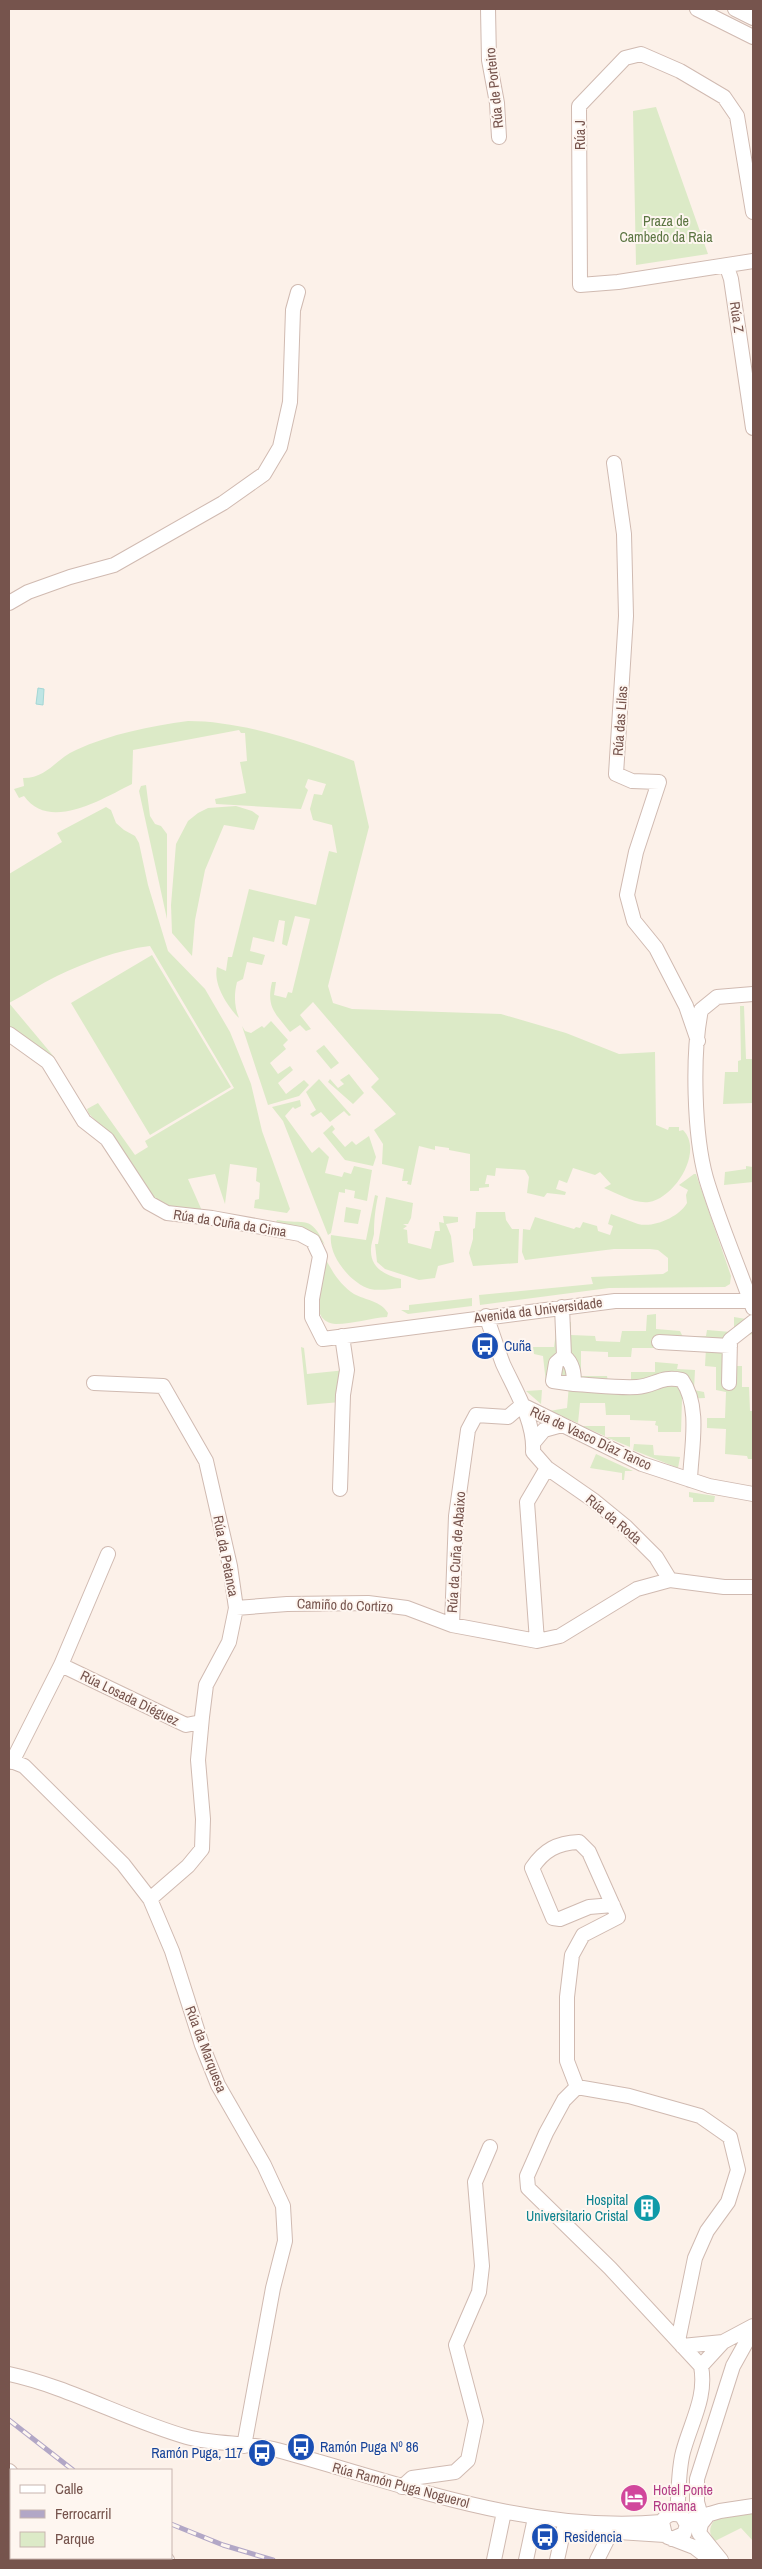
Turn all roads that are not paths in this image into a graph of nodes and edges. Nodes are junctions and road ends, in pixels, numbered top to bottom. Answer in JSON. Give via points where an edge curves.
{"nodes":[{"id":1,"x":488,"y":9,"type":"edge"},
{"id":2,"x":697,"y":9,"type":"edge"},
{"id":3,"x":735,"y":9,"type":"edge"},
{"id":4,"x":753,"y":18,"type":"edge"},
{"id":5,"x":753,"y":37,"type":"edge"},
{"id":6,"x":499,"y":137,"type":"dead end"},
{"id":7,"x":753,"y":212,"type":"edge"},
{"id":8,"x":753,"y":261,"type":"edge"},
{"id":9,"x":727,"y":267,"type":"junction"},
{"id":10,"x":298,"y":292,"type":"dead end"},
{"id":11,"x":753,"y":428,"type":"edge"},
{"id":12,"x":614,"y":463,"type":"dead end"},
{"id":13,"x":9,"y":604,"type":"edge"},
{"id":14,"x":753,"y":994,"type":"edge"},
{"id":15,"x":9,"y":1034,"type":"edge"},
{"id":16,"x":698,"y":1041,"type":"junction"},
{"id":17,"x":752,"y":1303,"type":"edge"},
{"id":18,"x":562,"y":1308,"type":"junction"},
{"id":19,"x":486,"y":1316,"type":"junction"},
{"id":20,"x":753,"y":1322,"type":"edge"},
{"id":21,"x":342,"y":1336,"type":"junction"},
{"id":22,"x":323,"y":1339,"type":"joint"},
{"id":23,"x":659,"y":1342,"type":"dead end"},
{"id":24,"x":730,"y":1346,"type":"junction"},
{"id":25,"x":564,"y":1356,"type":"junction"},
{"id":26,"x":94,"y":1383,"type":"dead end"},
{"id":27,"x":729,"y":1383,"type":"dead end"},
{"id":28,"x":574,"y":1384,"type":"junction"},
{"id":29,"x":522,"y":1406,"type":"junction"},
{"id":30,"x":562,"y":1425,"type":"junction"},
{"id":31,"x":534,"y":1442,"type":"junction"},
{"id":32,"x":547,"y":1468,"type":"junction"},
{"id":33,"x":690,"y":1480,"type":"junction"},
{"id":34,"x":340,"y":1489,"type":"dead end"},
{"id":35,"x":753,"y":1494,"type":"edge"},
{"id":36,"x":108,"y":1554,"type":"dead end"},
{"id":37,"x":670,"y":1580,"type":"junction"},
{"id":38,"x":753,"y":1587,"type":"edge"},
{"id":39,"x":236,"y":1608,"type":"junction"},
{"id":40,"x":452,"y":1625,"type":"junction"},
{"id":41,"x":537,"y":1641,"type":"junction"},
{"id":42,"x":61,"y":1665,"type":"junction"},
{"id":43,"x":201,"y":1722,"type":"junction"},
{"id":44,"x":11,"y":1761,"type":"edge"},
{"id":45,"x":150,"y":1899,"type":"junction"},
{"id":46,"x":613,"y":1905,"type":"junction"},
{"id":47,"x":576,"y":2087,"type":"junction"},
{"id":48,"x":490,"y":2147,"type":"dead end"},
{"id":49,"x":753,"y":2326,"type":"edge"},
{"id":50,"x":753,"y":2330,"type":"edge"},
{"id":51,"x":723,"y":2342,"type":"junction"},
{"id":52,"x":680,"y":2343,"type":"junction"},
{"id":53,"x":701,"y":2366,"type":"junction"},
{"id":54,"x":9,"y":2374,"type":"edge"},
{"id":55,"x":244,"y":2446,"type":"junction"},
{"id":56,"x":402,"y":2487,"type":"junction"},
{"id":57,"x":753,"y":2506,"type":"edge"},
{"id":58,"x":504,"y":2512,"type":"junction"},
{"id":59,"x":705,"y":2515,"type":"junction"},
{"id":60,"x":535,"y":2518,"type":"junction"},
{"id":61,"x":683,"y":2521,"type":"junction"},
{"id":62,"x":643,"y":2524,"type":"junction"},
{"id":63,"x":564,"y":2528,"type":"junction"},
{"id":64,"x":666,"y":2532,"type":"junction"},
{"id":65,"x":610,"y":2533,"type":"junction"},
{"id":66,"x":497,"y":2560,"type":"edge"},
{"id":67,"x":526,"y":2560,"type":"edge"},
{"id":68,"x":557,"y":2560,"type":"edge"},
{"id":69,"x":597,"y":2560,"type":"edge"},
{"id":70,"x":711,"y":2560,"type":"edge"},
{"id":71,"x":721,"y":2560,"type":"edge"}],
"edges":[{"from":1,"to":6,"type":"street","name":"Rúa de Porteiro","via":[[489,60]]},
{"from":2,"to":5,"type":"street"},
{"from":3,"to":4,"type":"street"},
{"from":7,"to":9,"type":"street","name":"Rúa J","via":[[737,116],[724,97],[680,71],[641,54],[625,58],[579,106],[580,285],[618,282],[708,266]]},
{"from":8,"to":9,"type":"street","name":"Rúa J"},
{"from":9,"to":11,"type":"street","name":"Rúa Z","via":[[732,279]]},
{"from":10,"to":13,"type":"street","via":[[293,310],[290,402],[280,447],[264,474],[223,504],[114,565],[28,592]]},
{"from":12,"to":16,"type":"street","name":"Rúa das Lilas","via":[[624,534],[626,616],[616,774],[632,781],[660,782],[636,852],[627,895],[634,921],[656,948],[686,1006]]},
{"from":14,"to":16,"type":"street","via":[[729,994],[708,1003],[701,1010]]},
{"from":15,"to":22,"type":"street","name":"Rúa da Cuña da Cima","via":[[48,1062],[84,1121],[107,1139],[148,1202],[167,1213],[300,1234],[313,1241],[320,1256],[312,1317]]},
{"from":16,"to":17,"type":"street","via":[[696,1082],[705,1176]]},
{"from":17,"to":18,"type":"street","name":"Avenida da Universidade","via":[[615,1301]]},
{"from":18,"to":19,"type":"street","name":"Avenida da Universidade"},
{"from":18,"to":25,"type":"street"},
{"from":19,"to":21,"type":"street","name":"Avenida da Universidade"},
{"from":19,"to":29,"type":"street","name":"Rúa de Vasco Díaz Tanco"},
{"from":20,"to":24,"type":"street","via":[[730,1340]]},
{"from":21,"to":22,"type":"street","name":"Avenida da Universidade"},
{"from":21,"to":34,"type":"street","via":[[347,1370],[342,1395]]},
{"from":23,"to":24,"type":"street"},
{"from":24,"to":27,"type":"street"},
{"from":25,"to":28,"type":"street","via":[[570,1361]]},
{"from":25,"to":28,"type":"street","via":[[556,1363],[553,1381]]},
{"from":26,"to":39,"type":"street","name":"Rúa da Petanca","via":[[163,1386],[206,1461],[230,1566]]},
{"from":28,"to":33,"type":"street","via":[[639,1387],[661,1379],[682,1380],[693,1405]]},
{"from":29,"to":30,"type":"street","name":"Rúa de Vasco Díaz Tanco"},
{"from":29,"to":31,"type":"street","name":"Rúa da Roda"},
{"from":29,"to":40,"type":"street","name":"Rúa da Cuña de Abaixo","via":[[508,1417],[476,1416],[468,1430],[456,1516]]},
{"from":30,"to":31,"type":"street","via":[[544,1430]]},
{"from":30,"to":33,"type":"street","name":"Rúa de Vasco Díaz Tanco","via":[[642,1464]]},
{"from":31,"to":32,"type":"street","name":"Rúa da Roda","via":[[533,1452]]},
{"from":32,"to":37,"type":"street","name":"Rúa da Roda","via":[[626,1527],[656,1557]]},
{"from":32,"to":41,"type":"street","via":[[527,1502]]},
{"from":33,"to":35,"type":"street","name":"Rúa de Vasco Díaz Tanco"},
{"from":36,"to":42,"type":"street"},
{"from":37,"to":38,"type":"street","name":"Rúa da Cuña de Abaixo"},
{"from":37,"to":41,"type":"street","name":"Rúa da Cuña de Abaixo","via":[[637,1589],[560,1636]]},
{"from":39,"to":40,"type":"street","name":"Camiño do Cortizo","via":[[368,1603],[407,1608]]},
{"from":39,"to":43,"type":"street","name":"Rúa da Petanca","via":[[230,1642],[206,1685]]},
{"from":40,"to":41,"type":"street","name":"Rúa da Cuña de Abaixo"},
{"from":42,"to":43,"type":"street","name":"Rúa Losada Diéguez","via":[[186,1726]]},
{"from":42,"to":44,"type":"street"},
{"from":43,"to":45,"type":"street","name":"Rúa da Petanca","via":[[198,1760],[202,1849],[188,1866]]},
{"from":44,"to":45,"type":"street","name":"Rúa da Marquesa","via":[[24,1766],[123,1864]]},
{"from":45,"to":55,"type":"street","name":"Rúa da Marquesa","via":[[172,1951],[218,2085],[264,2165],[283,2206],[285,2241],[273,2288]]},
{"from":46,"to":46,"type":"street","via":[[588,1907],[560,1919],[554,1918],[532,1868],[543,1853],[564,1842],[580,1842],[589,1852]]},
{"from":46,"to":47,"type":"street","via":[[618,1917],[583,1935],[572,1955],[567,1998],[567,2061]]},
{"from":47,"to":52,"type":"street","via":[[564,2100],[546,2133],[527,2176],[528,2188],[610,2268]]},
{"from":47,"to":52,"type":"street","via":[[630,2096],[700,2116],[730,2136],[738,2170],[728,2202],[707,2231],[695,2258]]},
{"from":48,"to":56,"type":"street","via":[[475,2182],[482,2266],[478,2292],[456,2345],[476,2421],[468,2460],[455,2472],[412,2478]]},
{"from":49,"to":51,"type":"street"},
{"from":50,"to":59,"type":"street","via":[[733,2366],[697,2479],[697,2502]]},
{"from":51,"to":52,"type":"street"},
{"from":51,"to":53,"type":"street"},
{"from":52,"to":53,"type":"street"},
{"from":53,"to":61,"type":"street","via":[[704,2382],[683,2453]]},
{"from":54,"to":55,"type":"street","name":"Rúa Ramón Puga Noguerol","via":[[188,2437]]},
{"from":55,"to":56,"type":"street","name":"Rúa Ramón Puga Noguerol","via":[[274,2449]]},
{"from":56,"to":58,"type":"street","name":"Rúa Ramón Puga Noguerol"},
{"from":57,"to":59,"type":"street"},
{"from":58,"to":60,"type":"street","name":"Rúa Ramón Puga Noguerol"},
{"from":58,"to":66,"type":"street"},
{"from":59,"to":61,"type":"street"},
{"from":59,"to":71,"type":"street","via":[[699,2533]]},
{"from":60,"to":62,"type":"street","name":"Rúa Ramón Puga Noguerol"},
{"from":60,"to":63,"type":"street","name":"Rúa Ramón Puga Noguerol"},
{"from":60,"to":67,"type":"street"},
{"from":61,"to":64,"type":"street","via":[[680,2537]]},
{"from":61,"to":64,"type":"street","via":[[667,2515]]},
{"from":61,"to":71,"type":"street"},
{"from":62,"to":64,"type":"street","name":"Rúa Ramón Puga Noguerol"},
{"from":62,"to":65,"type":"street","name":"Rúa Ramón Puga Noguerol","via":[[612,2528]]},
{"from":63,"to":65,"type":"street","name":"Rúa Ramón Puga Noguerol"},
{"from":63,"to":68,"type":"street"},
{"from":64,"to":65,"type":"street","name":"Rúa Ramón Puga Noguerol"},
{"from":64,"to":70,"type":"street","name":"Rúa Ramón Puga Noguerol"},
{"from":65,"to":69,"type":"street"}]}
